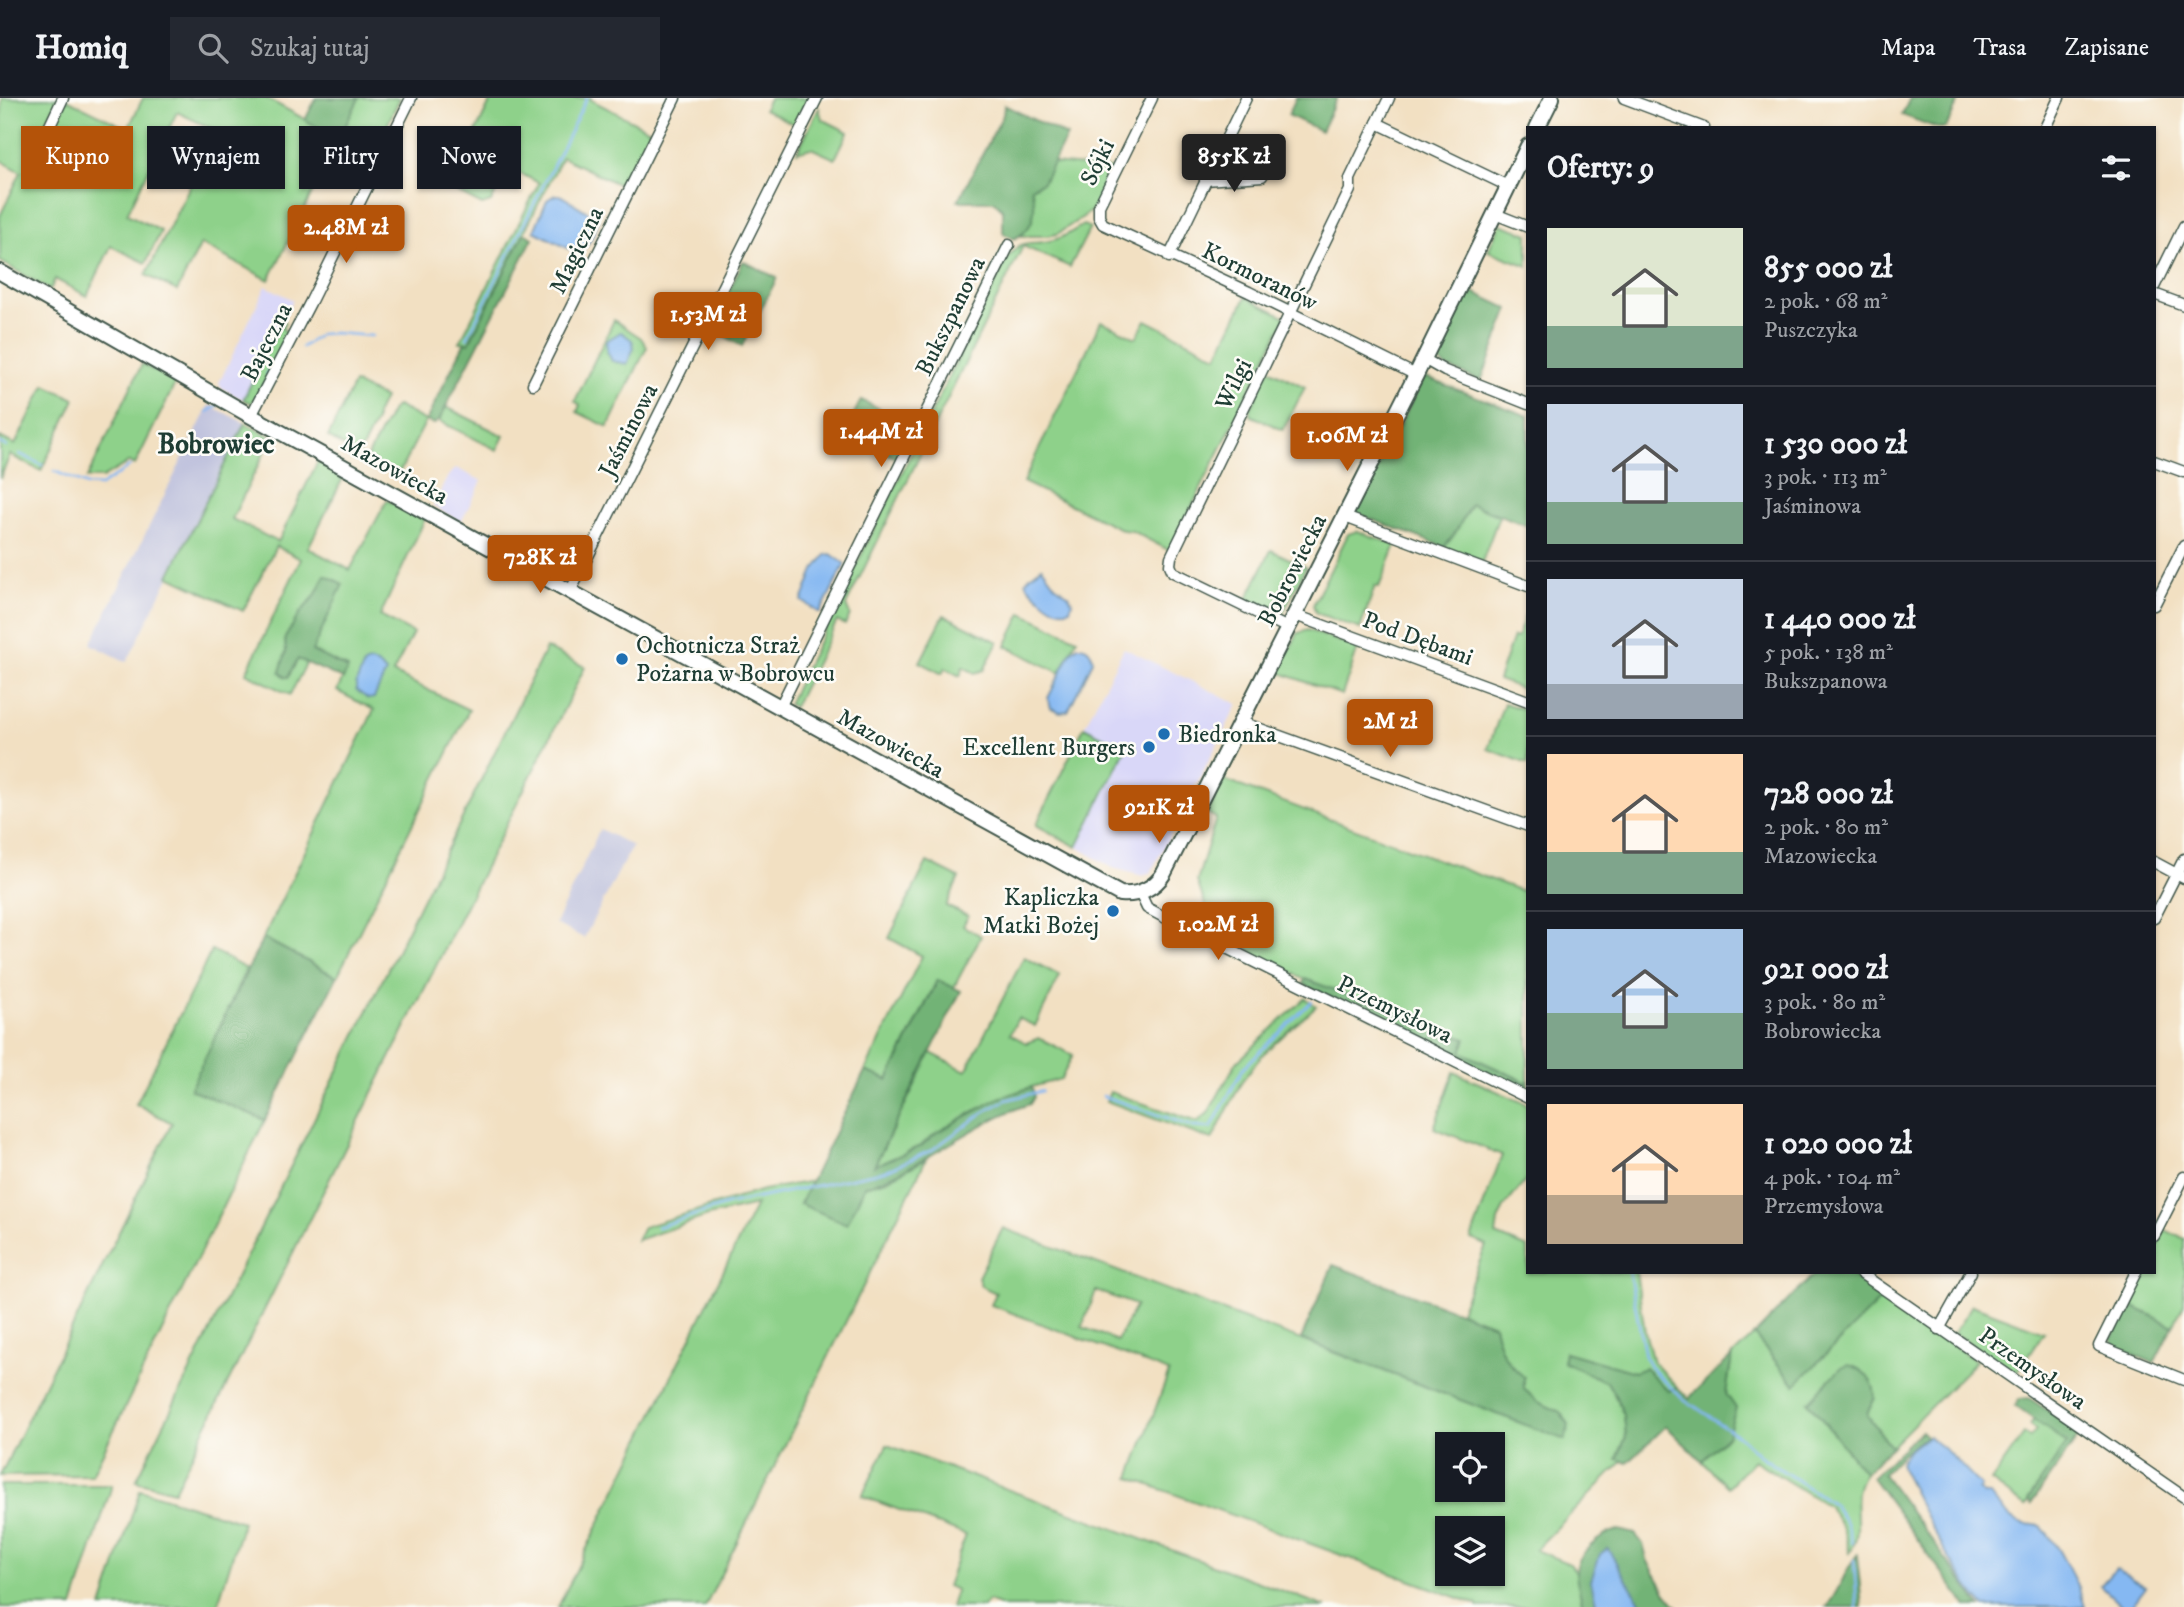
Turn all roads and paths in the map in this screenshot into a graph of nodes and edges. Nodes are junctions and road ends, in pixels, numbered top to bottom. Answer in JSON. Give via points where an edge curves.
{"nodes":[{"id":1,"x":63,"y":98,"type":"edge"},
{"id":2,"x":411,"y":98,"type":"edge"},
{"id":3,"x":675,"y":98,"type":"edge"},
{"id":4,"x":817,"y":98,"type":"edge"},
{"id":5,"x":1152,"y":98,"type":"edge"},
{"id":6,"x":1245,"y":98,"type":"edge"},
{"id":7,"x":1390,"y":98,"type":"edge"},
{"id":8,"x":1552,"y":98,"type":"edge"},
{"id":9,"x":1624,"y":98,"type":"edge"},
{"id":10,"x":2059,"y":98,"type":"edge"},
{"id":11,"x":1377,"y":123,"type":"junction"},
{"id":12,"x":50,"y":126,"type":"edge"},
{"id":13,"x":1538,"y":126,"type":"edge"},
{"id":14,"x":1699,"y":126,"type":"edge"},
{"id":15,"x":2046,"y":126,"type":"edge"},
{"id":16,"x":1526,"y":150,"type":"edge"},
{"id":17,"x":1262,"y":176,"type":"dead end"},
{"id":18,"x":1205,"y":180,"type":"junction"},
{"id":19,"x":1508,"y":186,"type":"junction"},
{"id":20,"x":1099,"y":206,"type":"joint"},
{"id":21,"x":1494,"y":214,"type":"junction"},
{"id":22,"x":1526,"y":226,"type":"edge"},
{"id":23,"x":2184,"y":226,"type":"edge"},
{"id":24,"x":1009,"y":245,"type":"dead end"},
{"id":25,"x":1169,"y":257,"type":"junction"},
{"id":26,"x":0,"y":272,"type":"edge"},
{"id":27,"x":2156,"y":284,"type":"edge"},
{"id":28,"x":2156,"y":295,"type":"edge"},
{"id":29,"x":2184,"y":305,"type":"edge"},
{"id":30,"x":1290,"y":314,"type":"junction"},
{"id":31,"x":1424,"y":359,"type":"junction"},
{"id":32,"x":1416,"y":375,"type":"junction"},
{"id":33,"x":533,"y":384,"type":"dead end"},
{"id":34,"x":1526,"y":403,"type":"edge"},
{"id":35,"x":251,"y":416,"type":"junction"},
{"id":36,"x":2156,"y":462,"type":"edge"},
{"id":37,"x":2184,"y":471,"type":"edge"},
{"id":38,"x":1345,"y":517,"type":"junction"},
{"id":39,"x":2184,"y":546,"type":"edge"},
{"id":40,"x":1526,"y":585,"type":"edge"},
{"id":41,"x":570,"y":592,"type":"junction"},
{"id":42,"x":2156,"y":601,"type":"edge"},
{"id":43,"x":1295,"y":615,"type":"junction"},
{"id":44,"x":1288,"y":628,"type":"junction"},
{"id":45,"x":1526,"y":700,"type":"edge"},
{"id":46,"x":780,"y":707,"type":"junction"},
{"id":47,"x":1241,"y":722,"type":"junction"},
{"id":48,"x":1526,"y":825,"type":"edge"},
{"id":49,"x":2184,"y":859,"type":"edge"},
{"id":50,"x":2156,"y":863,"type":"edge"},
{"id":51,"x":2180,"y":876,"type":"edge"},
{"id":52,"x":1140,"y":893,"type":"junction"},
{"id":53,"x":2156,"y":915,"type":"edge"},
{"id":54,"x":1526,"y":1097,"type":"edge"},
{"id":55,"x":2184,"y":1177,"type":"edge"},
{"id":56,"x":2156,"y":1232,"type":"edge"},
{"id":57,"x":1862,"y":1274,"type":"edge"},
{"id":58,"x":1970,"y":1274,"type":"edge"},
{"id":59,"x":2135,"y":1274,"type":"edge"},
{"id":60,"x":1939,"y":1329,"type":"junction"},
{"id":61,"x":2184,"y":1380,"type":"edge"},
{"id":62,"x":2184,"y":1497,"type":"edge"}],
"edges":[{"from":1,"to":12,"type":"street"},
{"from":2,"to":35,"type":"street","name":"Bajeczna"},
{"from":3,"to":33,"type":"street","name":"Magiczna"},
{"from":4,"to":41,"type":"street","name":"Jaśminowa"},
{"from":5,"to":20,"type":"street","name":"Sójki"},
{"from":6,"to":18,"type":"street"},
{"from":7,"to":11,"type":"street","name":"Wilgi"},
{"from":8,"to":13,"type":"street"},
{"from":9,"to":14,"type":"street"},
{"from":10,"to":15,"type":"street"},
{"from":11,"to":19,"type":"street"},
{"from":11,"to":30,"type":"street","name":"Wilgi"},
{"from":16,"to":19,"type":"street","name":"Bobrowiecka"},
{"from":17,"to":18,"type":"street"},
{"from":18,"to":25,"type":"street"},
{"from":19,"to":21,"type":"street","name":"Bobrowiecka"},
{"from":20,"to":25,"type":"street","name":"Kormoranów","via":[[1103,224]]},
{"from":21,"to":22,"type":"street"},
{"from":21,"to":31,"type":"street","name":"Bobrowiecka"},
{"from":23,"to":27,"type":"street"},
{"from":24,"to":46,"type":"street","name":"Bukszpanowa"},
{"from":25,"to":30,"type":"street","name":"Kormoranów"},
{"from":26,"to":35,"type":"street","name":"Mazowiecka"},
{"from":28,"to":29,"type":"street"},
{"from":30,"to":32,"type":"street","name":"Kormoranów"},
{"from":30,"to":44,"type":"street","name":"Wilgi","via":[[1170,565],[1173,572]]},
{"from":31,"to":32,"type":"street","name":"Bobrowiecka"},
{"from":31,"to":34,"type":"street"},
{"from":32,"to":38,"type":"street","name":"Bobrowiecka"},
{"from":35,"to":41,"type":"street","name":"Mazowiecka"},
{"from":36,"to":37,"type":"street"},
{"from":38,"to":40,"type":"street"},
{"from":38,"to":43,"type":"street","name":"Bobrowiecka"},
{"from":39,"to":42,"type":"street"},
{"from":41,"to":46,"type":"street","name":"Mazowiecka"},
{"from":43,"to":44,"type":"street","name":"Bobrowiecka"},
{"from":43,"to":45,"type":"street","name":"Pod Dębami"},
{"from":44,"to":47,"type":"street","name":"Bobrowiecka"},
{"from":46,"to":52,"type":"street","name":"Mazowiecka","via":[[1120,894]]},
{"from":47,"to":48,"type":"street"},
{"from":47,"to":52,"type":"street","name":"Bobrowiecka","via":[[1164,873]]},
{"from":49,"to":51,"type":"street"},
{"from":50,"to":51,"type":"street"},
{"from":51,"to":53,"type":"street"},
{"from":52,"to":54,"type":"street","name":"Przemysłowa","via":[[1147,908],[1164,917]]},
{"from":55,"to":56,"type":"street"},
{"from":57,"to":60,"type":"street","name":"Przemysłowa"},
{"from":58,"to":60,"type":"street"},
{"from":59,"to":61,"type":"street","via":[[2098,1346]]},
{"from":60,"to":62,"type":"street","name":"Przemysłowa"}]}
